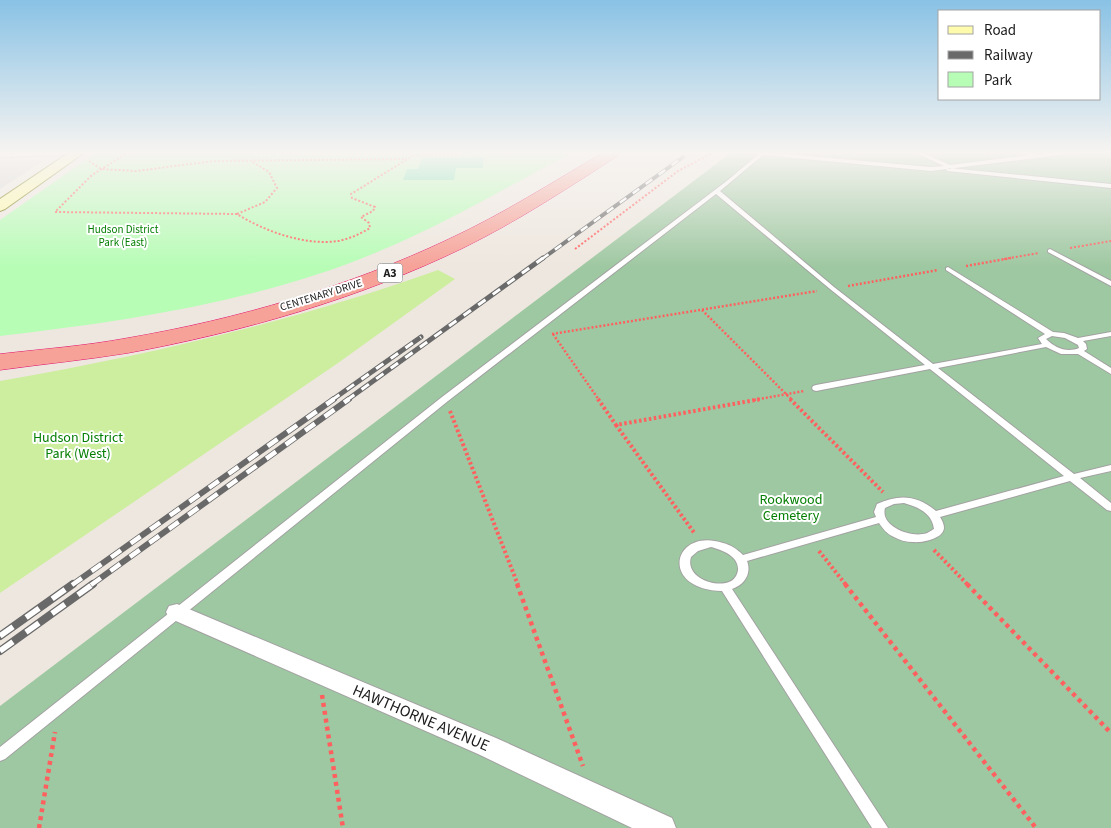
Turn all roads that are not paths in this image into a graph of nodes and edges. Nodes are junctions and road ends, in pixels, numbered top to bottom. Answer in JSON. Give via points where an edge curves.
{"nodes":[{"id":1,"x":20,"y":191,"type":"edge"},
{"id":2,"x":518,"y":191,"type":"edge"},
{"id":3,"x":551,"y":191,"type":"edge"},
{"id":4,"x":716,"y":191,"type":"joint"},
{"id":5,"x":0,"y":206,"type":"edge"},
{"id":6,"x":1050,"y":251,"type":"dead end"},
{"id":7,"x":948,"y":269,"type":"dead end"},
{"id":8,"x":1111,"y":284,"type":"edge"},
{"id":9,"x":1051,"y":334,"type":"junction"},
{"id":10,"x":1111,"y":334,"type":"edge"},
{"id":11,"x":1078,"y":340,"type":"junction"},
{"id":12,"x":1047,"y":345,"type":"junction"},
{"id":13,"x":0,"y":346,"type":"edge"},
{"id":14,"x":1080,"y":352,"type":"junction"},
{"id":15,"x":0,"y":362,"type":"edge"},
{"id":16,"x":932,"y":365,"type":"junction"},
{"id":17,"x":1111,"y":372,"type":"edge"},
{"id":18,"x":816,"y":388,"type":"road end"},
{"id":19,"x":1111,"y":468,"type":"edge"},
{"id":20,"x":1072,"y":477,"type":"junction"},
{"id":21,"x":1111,"y":508,"type":"edge"},
{"id":22,"x":934,"y":515,"type":"junction"},
{"id":23,"x":880,"y":519,"type":"junction"},
{"id":24,"x":741,"y":559,"type":"junction"},
{"id":25,"x":724,"y":587,"type":"junction"},
{"id":26,"x":177,"y":612,"type":"junction"},
{"id":27,"x":0,"y":756,"type":"edge"},
{"id":28,"x":634,"y":822,"type":"edge"},
{"id":29,"x":662,"y":828,"type":"edge"},
{"id":30,"x":881,"y":828,"type":"edge"}],
"edges":[{"from":1,"to":5,"type":"main road"},
{"from":2,"to":13,"type":"highway","name":"CENTENARY DRIVE","number":"A3","via":[[438,235],[352,270],[245,302],[150,322]]},
{"from":3,"to":15,"type":"highway","name":"CENTENARY DRIVE","number":"A3","via":[[456,244],[333,293],[145,342]]},
{"from":4,"to":16,"type":"lane","via":[[832,288]]},
{"from":4,"to":26,"type":"lane","via":[[445,399]]},
{"from":6,"to":8,"type":"lane"},
{"from":7,"to":9,"type":"lane"},
{"from":9,"to":11,"type":"lane"},
{"from":9,"to":12,"type":"lane","via":[[1042,338]]},
{"from":10,"to":11,"type":"lane"},
{"from":11,"to":14,"type":"lane","via":[[1084,347]]},
{"from":12,"to":14,"type":"lane","via":[[1066,352]]},
{"from":12,"to":16,"type":"lane"},
{"from":14,"to":17,"type":"lane"},
{"from":16,"to":18,"type":"lane"},
{"from":16,"to":20,"type":"lane"},
{"from":19,"to":20,"type":"lane"},
{"from":20,"to":21,"type":"lane"},
{"from":20,"to":22,"type":"lane"},
{"from":22,"to":23,"type":"lane","via":[[914,502],[904,500],[882,506]]},
{"from":22,"to":23,"type":"lane","via":[[939,530],[924,539],[901,536]]},
{"from":23,"to":24,"type":"lane"},
{"from":24,"to":25,"type":"lane","via":[[744,567],[741,579]]},
{"from":24,"to":25,"type":"lane","via":[[722,545],[702,544],[685,557],[687,572],[701,584]]},
{"from":25,"to":30,"type":"lane"},
{"from":26,"to":27,"type":"lane"},
{"from":26,"to":28,"type":"street","name":"HAWTHORNE AVENUE","via":[[487,746],[594,797]]},
{"from":28,"to":29,"type":"street","name":"HAWTHORNE AVENUE"}]}
